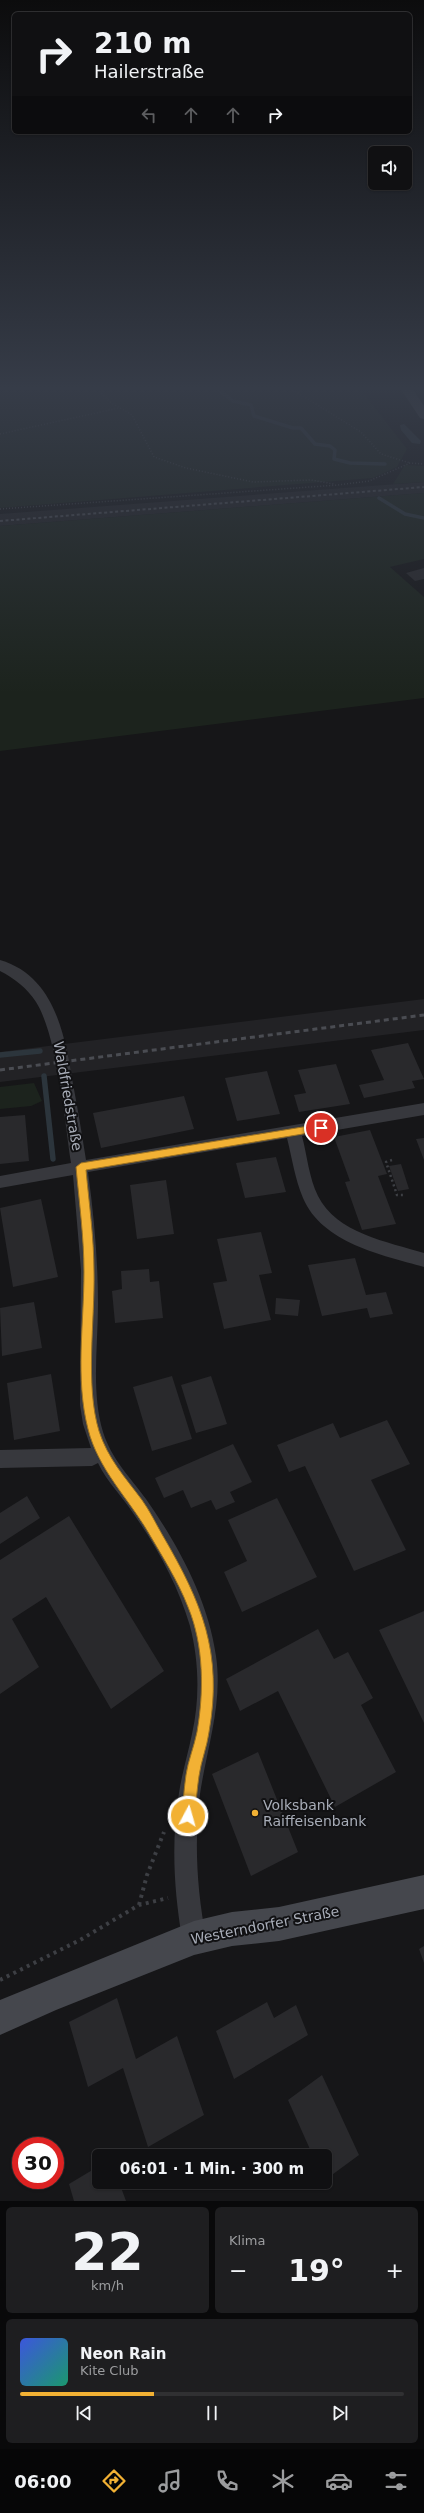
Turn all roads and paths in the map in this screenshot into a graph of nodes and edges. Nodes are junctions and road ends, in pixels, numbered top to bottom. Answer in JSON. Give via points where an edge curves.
{"nodes":[{"id":1,"x":300,"y":488,"type":"edge"},
{"id":2,"x":0,"y":509,"type":"edge"},
{"id":3,"x":0,"y":965,"type":"edge"},
{"id":4,"x":424,"y":1109,"type":"edge"},
{"id":5,"x":293,"y":1132,"type":"junction"},
{"id":6,"x":392,"y":1160,"type":"dead end"},
{"id":7,"x":81,"y":1167,"type":"junction"},
{"id":8,"x":0,"y":1182,"type":"edge"},
{"id":9,"x":403,"y":1194,"type":"dead end"},
{"id":10,"x":424,"y":1260,"type":"edge"},
{"id":11,"x":102,"y":1454,"type":"junction"},
{"id":12,"x":0,"y":1459,"type":"edge"},
{"id":13,"x":167,"y":1824,"type":"dead end"},
{"id":14,"x":424,"y":1892,"type":"edge"},
{"id":15,"x":186,"y":1893,"type":"junction"},
{"id":16,"x":139,"y":1906,"type":"junction"},
{"id":17,"x":194,"y":1938,"type":"junction"},
{"id":18,"x":0,"y":1980,"type":"edge"},
{"id":19,"x":0,"y":2018,"type":"edge"}],
"edges":[{"from":1,"to":2,"type":"path"},
{"from":3,"to":7,"type":"street","name":"Waldfriedstraße","via":[[12,970],[42,999],[55,1027]]},
{"from":4,"to":5,"type":"street"},
{"from":5,"to":7,"type":"street"},
{"from":5,"to":10,"type":"street","via":[[312,1199],[330,1223],[376,1246]]},
{"from":6,"to":9,"type":"path","via":[[386,1162],[397,1195]]},
{"from":7,"to":8,"type":"street"},
{"from":7,"to":11,"type":"street","name":"Waldfriedstraße","via":[[89,1270],[89,1408]]},
{"from":11,"to":12,"type":"street","via":[[92,1457]]},
{"from":11,"to":15,"type":"street","name":"Waldfriedstraße","via":[[116,1478],[138,1505],[171,1561],[194,1606],[205,1646],[207,1684],[203,1732],[193,1774],[184,1858]]},
{"from":13,"to":16,"type":"path","via":[[147,1875]]},
{"from":14,"to":17,"type":"main road","name":"Westerndorfer Straße","via":[[280,1924],[232,1929]]},
{"from":15,"to":16,"type":"path"},
{"from":15,"to":17,"type":"street","name":"Waldfriedstraße"},
{"from":16,"to":18,"type":"path","via":[[80,1940]]},
{"from":17,"to":19,"type":"main road","name":"Westerndorfer Straße"}]}
